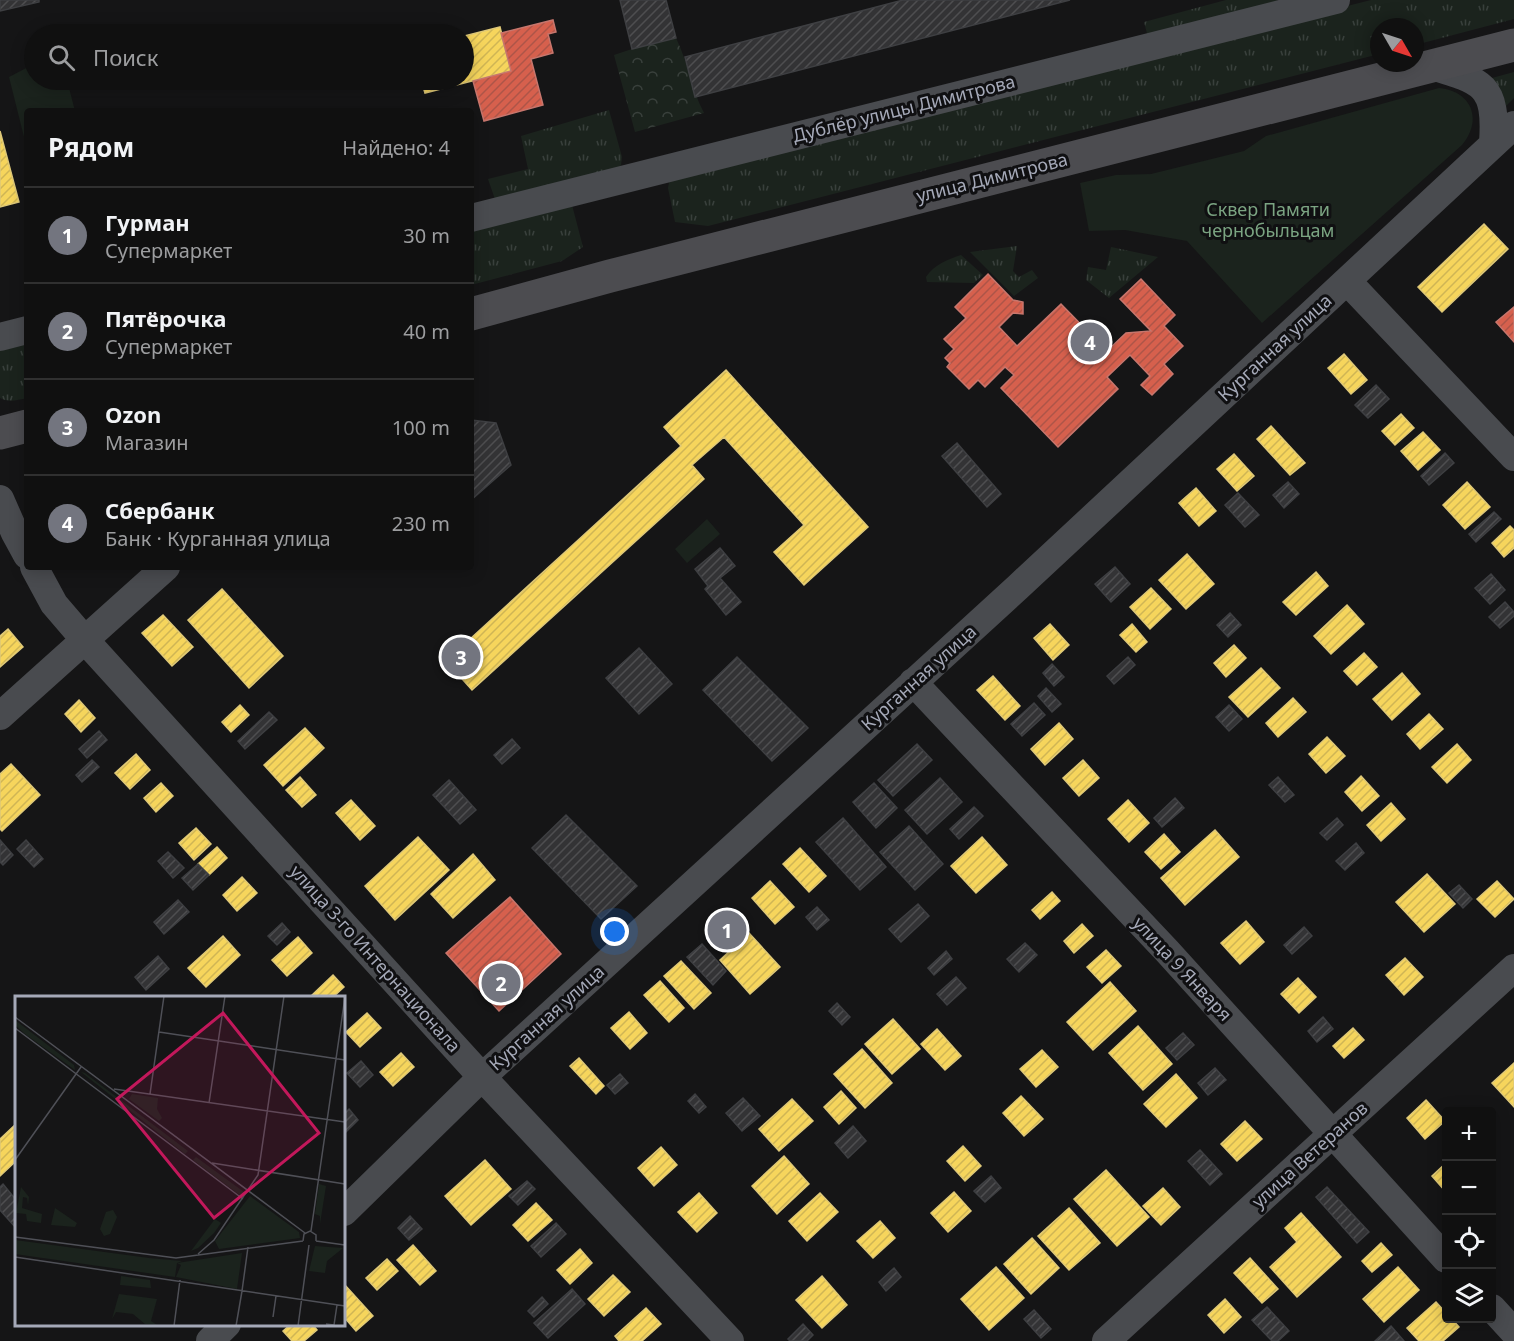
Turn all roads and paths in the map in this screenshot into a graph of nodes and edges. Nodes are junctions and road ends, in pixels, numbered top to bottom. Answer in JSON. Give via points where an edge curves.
{"nodes":[{"id":1,"x":1336,"y":0,"type":"edge"},
{"id":2,"x":1514,"y":45,"type":"edge"},
{"id":3,"x":1431,"y":66,"type":"junction"},
{"id":4,"x":1504,"y":134,"type":"edge"},
{"id":5,"x":474,"y":217,"type":"edge"},
{"id":6,"x":1347,"y":281,"type":"junction"},
{"id":7,"x":474,"y":313,"type":"edge"},
{"id":8,"x":24,"y":331,"type":"edge"},
{"id":9,"x":0,"y":337,"type":"edge"},
{"id":10,"x":24,"y":427,"type":"edge"},
{"id":11,"x":0,"y":433,"type":"edge"},
{"id":12,"x":1514,"y":457,"type":"edge"},
{"id":13,"x":0,"y":499,"type":"edge"},
{"id":14,"x":24,"y":550,"type":"edge"},
{"id":15,"x":36,"y":570,"type":"edge"},
{"id":16,"x":163,"y":570,"type":"edge"},
{"id":17,"x":84,"y":639,"type":"junction"},
{"id":18,"x":913,"y":682,"type":"junction"},
{"id":19,"x":0,"y":716,"type":"edge"},
{"id":20,"x":1514,"y":968,"type":"edge"},
{"id":21,"x":482,"y":1077,"type":"junction"},
{"id":22,"x":1333,"y":1135,"type":"junction"},
{"id":23,"x":345,"y":1211,"type":"edge"},
{"id":24,"x":1442,"y":1255,"type":"edge"},
{"id":25,"x":1496,"y":1313,"type":"edge"},
{"id":26,"x":225,"y":1326,"type":"edge"},
{"id":27,"x":1514,"y":1332,"type":"edge"},
{"id":28,"x":210,"y":1341,"type":"edge"},
{"id":29,"x":730,"y":1341,"type":"edge"},
{"id":30,"x":1106,"y":1341,"type":"edge"}],
"edges":[{"from":1,"to":5,"type":"street","name":"Дублёр улицы Димитрова"},
{"from":2,"to":3,"type":"main road","name":"улица Димитрова"},
{"from":3,"to":4,"type":"street","name":"Курганная улица","via":[[1472,80],[1486,92]]},
{"from":3,"to":7,"type":"main road","name":"улица Димитрова"},
{"from":4,"to":6,"type":"street","name":"Курганная улица"},
{"from":6,"to":12,"type":"street"},
{"from":6,"to":18,"type":"street","name":"Курганная улица"},
{"from":8,"to":9,"type":"street"},
{"from":10,"to":11,"type":"main road"},
{"from":13,"to":14,"type":"street"},
{"from":15,"to":17,"type":"street","name":"улица 3-го Интернационала","via":[[54,603]]},
{"from":16,"to":17,"type":"street"},
{"from":17,"to":19,"type":"street"},
{"from":17,"to":21,"type":"street","name":"улица 3-го Интернационала"},
{"from":18,"to":21,"type":"street","name":"Курганная улица"},
{"from":18,"to":22,"type":"street","name":"улица 9 Января","via":[[1167,951]]},
{"from":20,"to":22,"type":"street","name":"улица Ветеранов"},
{"from":21,"to":23,"type":"street","name":"Курганная улица"},
{"from":21,"to":29,"type":"street","name":"улица 3-го Интернационала"},
{"from":22,"to":24,"type":"street","name":"улица 9 Января"},
{"from":22,"to":30,"type":"street","name":"улица Ветеранов"},
{"from":25,"to":27,"type":"street"},
{"from":26,"to":28,"type":"street"}]}
